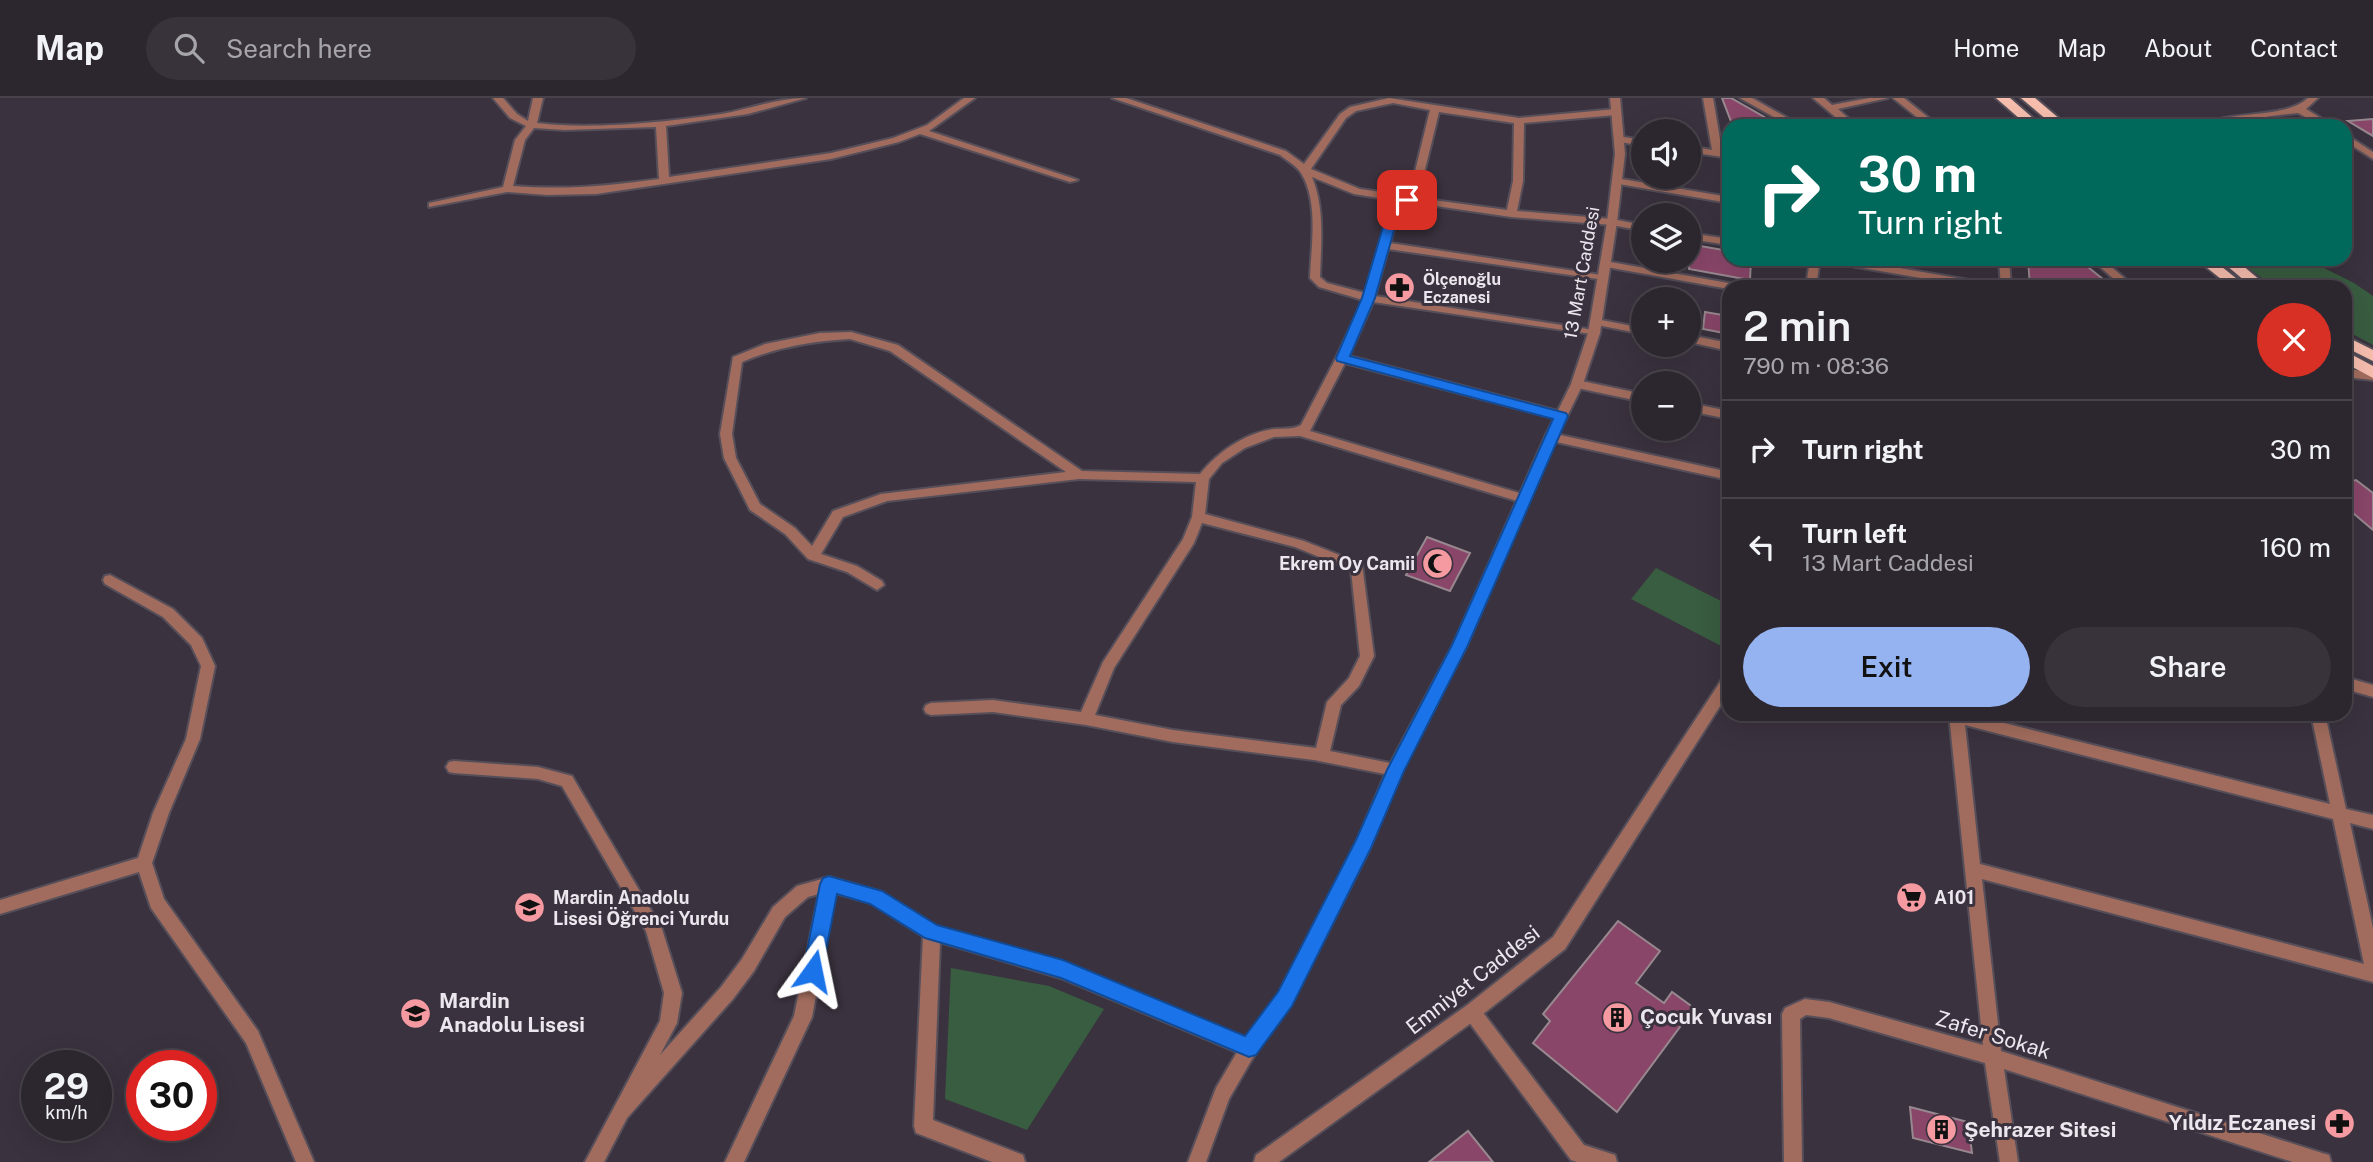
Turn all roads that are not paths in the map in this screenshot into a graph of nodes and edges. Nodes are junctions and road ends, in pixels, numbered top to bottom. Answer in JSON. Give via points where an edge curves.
{"nodes":[{"id":1,"x":498,"y":98,"type":"edge"},
{"id":2,"x":538,"y":98,"type":"edge"},
{"id":3,"x":801,"y":98,"type":"edge"},
{"id":4,"x":970,"y":98,"type":"edge"},
{"id":5,"x":1117,"y":98,"type":"edge"},
{"id":6,"x":1708,"y":98,"type":"edge"},
{"id":7,"x":1745,"y":98,"type":"edge"},
{"id":8,"x":1818,"y":98,"type":"edge"},
{"id":9,"x":1883,"y":98,"type":"edge"},
{"id":10,"x":1898,"y":98,"type":"edge"},
{"id":11,"x":2002,"y":98,"type":"edge"},
{"id":12,"x":2027,"y":98,"type":"edge"},
{"id":13,"x":2313,"y":98,"type":"edge"},
{"id":14,"x":1394,"y":99,"type":"edge"},
{"id":15,"x":1616,"y":105,"type":"edge"},
{"id":16,"x":1435,"y":108,"type":"junction"},
{"id":17,"x":1831,"y":108,"type":"junction"},
{"id":18,"x":2300,"y":110,"type":"junction"},
{"id":19,"x":1784,"y":119,"type":"edge"},
{"id":20,"x":1844,"y":119,"type":"edge"},
{"id":21,"x":1925,"y":119,"type":"edge"},
{"id":22,"x":2028,"y":119,"type":"edge"},
{"id":23,"x":2053,"y":119,"type":"edge"},
{"id":24,"x":2241,"y":119,"type":"edge"},
{"id":25,"x":2316,"y":119,"type":"edge"},
{"id":26,"x":1520,"y":121,"type":"junction"},
{"id":27,"x":532,"y":124,"type":"junction"},
{"id":28,"x":661,"y":126,"type":"junction"},
{"id":29,"x":919,"y":131,"type":"junction"},
{"id":30,"x":1617,"y":139,"type":"junction"},
{"id":31,"x":1631,"y":141,"type":"edge"},
{"id":32,"x":2352,"y":142,"type":"edge"},
{"id":33,"x":1722,"y":147,"type":"edge"},
{"id":34,"x":1701,"y":151,"type":"edge"},
{"id":35,"x":1722,"y":154,"type":"edge"},
{"id":36,"x":2373,"y":156,"type":"edge"},
{"id":37,"x":1305,"y":170,"type":"junction"},
{"id":38,"x":1073,"y":180,"type":"dead end"},
{"id":39,"x":664,"y":181,"type":"junction"},
{"id":40,"x":1616,"y":181,"type":"junction"},
{"id":41,"x":506,"y":189,"type":"junction"},
{"id":42,"x":1410,"y":199,"type":"junction"},
{"id":43,"x":1722,"y":199,"type":"edge"},
{"id":44,"x":433,"y":205,"type":"dead end"},
{"id":45,"x":1511,"y":214,"type":"junction"},
{"id":46,"x":1612,"y":222,"type":"junction"},
{"id":47,"x":1631,"y":226,"type":"edge"},
{"id":48,"x":1701,"y":238,"type":"edge"},
{"id":49,"x":1722,"y":241,"type":"edge"},
{"id":50,"x":1385,"y":245,"type":"junction"},
{"id":51,"x":1869,"y":266,"type":"edge"},
{"id":52,"x":2104,"y":266,"type":"edge"},
{"id":53,"x":2212,"y":266,"type":"edge"},
{"id":54,"x":2235,"y":266,"type":"edge"},
{"id":55,"x":1603,"y":271,"type":"junction"},
{"id":56,"x":1951,"y":280,"type":"edge"},
{"id":57,"x":2122,"y":280,"type":"edge"},
{"id":58,"x":2231,"y":280,"type":"edge"},
{"id":59,"x":2252,"y":280,"type":"edge"},
{"id":60,"x":1722,"y":286,"type":"edge"},
{"id":61,"x":1369,"y":298,"type":"junction"},
{"id":62,"x":1595,"y":327,"type":"junction"},
{"id":63,"x":1631,"y":330,"type":"edge"},
{"id":64,"x":1701,"y":341,"type":"edge"},
{"id":65,"x":2352,"y":345,"type":"edge"},
{"id":66,"x":1722,"y":346,"type":"edge"},
{"id":67,"x":2370,"y":354,"type":"edge"},
{"id":68,"x":1342,"y":358,"type":"junction"},
{"id":69,"x":2352,"y":360,"type":"edge"},
{"id":70,"x":2352,"y":365,"type":"edge"},
{"id":71,"x":2373,"y":375,"type":"edge"},
{"id":72,"x":1577,"y":384,"type":"junction"},
{"id":73,"x":1631,"y":395,"type":"edge"},
{"id":74,"x":1701,"y":409,"type":"edge"},
{"id":75,"x":1722,"y":414,"type":"edge"},
{"id":76,"x":1561,"y":416,"type":"junction"},
{"id":77,"x":1300,"y":432,"type":"junction"},
{"id":78,"x":1550,"y":437,"type":"junction"},
{"id":79,"x":1722,"y":474,"type":"edge"},
{"id":80,"x":1079,"y":475,"type":"junction"},
{"id":81,"x":1203,"y":478,"type":"junction"},
{"id":82,"x":1524,"y":499,"type":"junction"},
{"id":83,"x":1198,"y":517,"type":"junction"},
{"id":84,"x":813,"y":556,"type":"junction"},
{"id":85,"x":110,"y":580,"type":"dead end"},
{"id":86,"x":877,"y":585,"type":"dead end"},
{"id":87,"x":2352,"y":685,"type":"edge"},
{"id":88,"x":1722,"y":691,"type":"edge"},
{"id":89,"x":2373,"y":691,"type":"edge"},
{"id":90,"x":931,"y":709,"type":"dead end"},
{"id":91,"x":1087,"y":719,"type":"junction"},
{"id":92,"x":1956,"y":721,"type":"edge"},
{"id":93,"x":1976,"y":721,"type":"edge"},
{"id":94,"x":2319,"y":721,"type":"edge"},
{"id":95,"x":1322,"y":755,"type":"junction"},
{"id":96,"x":454,"y":768,"type":"dead end"},
{"id":97,"x":1395,"y":770,"type":"junction"},
{"id":98,"x":2338,"y":812,"type":"junction"},
{"id":99,"x":2373,"y":822,"type":"edge"},
{"id":100,"x":144,"y":863,"type":"junction"},
{"id":101,"x":1971,"y":869,"type":"junction"},
{"id":102,"x":829,"y":884,"type":"junction"},
{"id":103,"x":0,"y":907,"type":"edge"},
{"id":104,"x":932,"y":932,"type":"junction"},
{"id":105,"x":2373,"y":966,"type":"edge"},
{"id":106,"x":2373,"y":974,"type":"edge"},
{"id":107,"x":1472,"y":1012,"type":"junction"},
{"id":108,"x":1249,"y":1048,"type":"junction"},
{"id":109,"x":1993,"y":1057,"type":"junction"},
{"id":110,"x":624,"y":1110,"type":"junction"},
{"id":111,"x":305,"y":1162,"type":"edge"},
{"id":112,"x":594,"y":1162,"type":"edge"},
{"id":113,"x":734,"y":1162,"type":"edge"},
{"id":114,"x":1016,"y":1162,"type":"edge"},
{"id":115,"x":1197,"y":1162,"type":"edge"},
{"id":116,"x":1263,"y":1162,"type":"edge"},
{"id":117,"x":1608,"y":1162,"type":"edge"},
{"id":118,"x":1793,"y":1162,"type":"edge"},
{"id":119,"x":2009,"y":1162,"type":"edge"},
{"id":120,"x":2322,"y":1162,"type":"edge"}],
"edges":[{"from":1,"to":27,"type":"street","via":[[513,116]]},
{"from":2,"to":27,"type":"street"},
{"from":3,"to":28,"type":"street"},
{"from":4,"to":29,"type":"street"},
{"from":5,"to":37,"type":"street","via":[[1283,153]]},
{"from":6,"to":33,"type":"street"},
{"from":7,"to":19,"type":"street"},
{"from":8,"to":17,"type":"street"},
{"from":9,"to":17,"type":"street"},
{"from":10,"to":21,"type":"street"},
{"from":11,"to":22,"type":"highway"},
{"from":12,"to":23,"type":"highway"},
{"from":13,"to":18,"type":"street"},
{"from":14,"to":16,"type":"street"},
{"from":14,"to":37,"type":"street","via":[[1343,116]]},
{"from":15,"to":26,"type":"street"},
{"from":15,"to":30,"type":"street","name":"13 Mart Caddesi"},
{"from":16,"to":26,"type":"street"},
{"from":16,"to":42,"type":"street"},
{"from":17,"to":20,"type":"street"},
{"from":18,"to":24,"type":"street"},
{"from":18,"to":25,"type":"street"},
{"from":26,"to":45,"type":"street","via":[[1518,181]]},
{"from":27,"to":28,"type":"street"},
{"from":27,"to":41,"type":"street","via":[[520,139]]},
{"from":28,"to":39,"type":"street"},
{"from":29,"to":38,"type":"street"},
{"from":29,"to":39,"type":"street","via":[[831,156]]},
{"from":30,"to":31,"type":"street"},
{"from":30,"to":40,"type":"street","name":"13 Mart Caddesi"},
{"from":32,"to":36,"type":"street"},
{"from":34,"to":35,"type":"street"},
{"from":37,"to":42,"type":"street","via":[[1358,192]]},
{"from":37,"to":61,"type":"street","via":[[1317,218],[1314,278],[1323,285]]},
{"from":39,"to":41,"type":"street","via":[[596,191]]},
{"from":40,"to":43,"type":"street"},
{"from":40,"to":46,"type":"street","name":"13 Mart Caddesi"},
{"from":41,"to":44,"type":"street"},
{"from":42,"to":45,"type":"street"},
{"from":42,"to":50,"type":"street","via":[[1395,207]]},
{"from":45,"to":46,"type":"street"},
{"from":46,"to":47,"type":"street"},
{"from":46,"to":55,"type":"street","name":"13 Mart Caddesi"},
{"from":48,"to":49,"type":"street"},
{"from":50,"to":55,"type":"street"},
{"from":50,"to":61,"type":"street"},
{"from":51,"to":56,"type":"street"},
{"from":52,"to":57,"type":"street"},
{"from":53,"to":58,"type":"highway"},
{"from":54,"to":59,"type":"highway"},
{"from":55,"to":60,"type":"street"},
{"from":55,"to":62,"type":"street","name":"13 Mart Caddesi"},
{"from":61,"to":62,"type":"street"},
{"from":61,"to":68,"type":"street"},
{"from":62,"to":63,"type":"street"},
{"from":62,"to":72,"type":"street","name":"13 Mart Caddesi"},
{"from":64,"to":66,"type":"street"},
{"from":65,"to":67,"type":"highway"},
{"from":67,"to":69,"type":"street"},
{"from":68,"to":76,"type":"street"},
{"from":68,"to":77,"type":"street"},
{"from":70,"to":71,"type":"highway"},
{"from":72,"to":73,"type":"street"},
{"from":72,"to":76,"type":"street","name":"13 Mart Caddesi"},
{"from":74,"to":75,"type":"street"},
{"from":76,"to":78,"type":"street","name":"13 Mart Caddesi"},
{"from":77,"to":81,"type":"street","via":[[1273,433],[1241,445],[1218,460]]},
{"from":77,"to":82,"type":"street"},
{"from":78,"to":79,"type":"street"},
{"from":78,"to":82,"type":"street","name":"13 Mart Caddesi"},
{"from":80,"to":81,"type":"street"},
{"from":80,"to":84,"type":"street","via":[[886,497],[838,514]]},
{"from":80,"to":84,"type":"street","via":[[894,348],[851,335],[765,348],[737,360],[726,434],[730,458],[755,508],[790,531]]},
{"from":81,"to":83,"type":"street"},
{"from":82,"to":97,"type":"street","name":"13 Mart Caddesi","via":[[1460,645]]},
{"from":83,"to":91,"type":"street","via":[[1189,540],[1108,666]]},
{"from":83,"to":95,"type":"street","via":[[1298,544],[1357,567],[1367,656],[1354,682],[1334,702]]},
{"from":84,"to":86,"type":"street","via":[[852,569]]},
{"from":85,"to":100,"type":"street","via":[[168,613],[197,642],[208,666],[192,739]]},
{"from":87,"to":89,"type":"street"},
{"from":88,"to":107,"type":"street","name":"Emniyet Caddesi","via":[[1559,943]]},
{"from":90,"to":91,"type":"street","via":[[993,706]]},
{"from":91,"to":95,"type":"street","via":[[1173,736]]},
{"from":92,"to":101,"type":"street"},
{"from":93,"to":98,"type":"street"},
{"from":94,"to":98,"type":"street"},
{"from":95,"to":97,"type":"street"},
{"from":96,"to":110,"type":"street","via":[[538,773],[567,781],[654,929],[673,993],[668,1023]]},
{"from":97,"to":108,"type":"street","name":"13 Mart Caddesi","via":[[1364,843],[1285,999]]},
{"from":98,"to":99,"type":"street"},
{"from":98,"to":105,"type":"street"},
{"from":100,"to":103,"type":"street"},
{"from":100,"to":111,"type":"street","via":[[157,903],[252,1037]]},
{"from":101,"to":106,"type":"street"},
{"from":101,"to":109,"type":"street"},
{"from":102,"to":104,"type":"street","via":[[875,897]]},
{"from":102,"to":110,"type":"street","via":[[803,891],[779,912],[727,993]]},
{"from":102,"to":113,"type":"street","via":[[803,1017]]},
{"from":104,"to":108,"type":"street","via":[[1063,970]]},
{"from":104,"to":114,"type":"street","via":[[923,1126]]},
{"from":107,"to":116,"type":"street","name":"Emniyet Caddesi"},
{"from":107,"to":117,"type":"street","via":[[1578,1153]]},
{"from":108,"to":115,"type":"street","name":"13 Mart Caddesi","via":[[1222,1094]]},
{"from":109,"to":118,"type":"street","name":"Zafer Sokak","via":[[1829,1010],[1805,1007],[1791,1014]]},
{"from":109,"to":119,"type":"street"},
{"from":109,"to":120,"type":"street","name":"Zafer Sokak"},
{"from":110,"to":112,"type":"street"}]}
